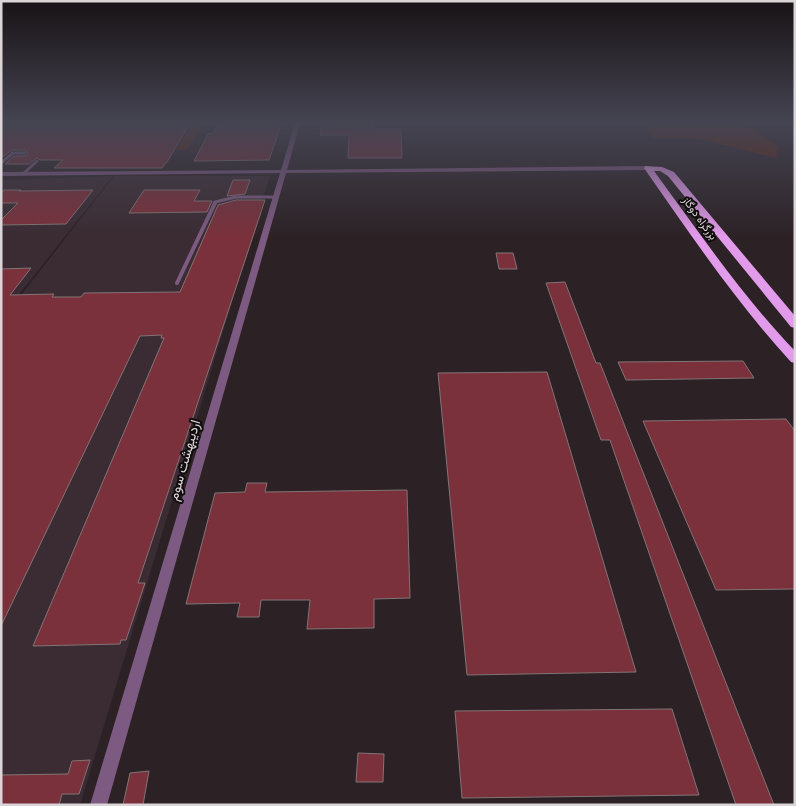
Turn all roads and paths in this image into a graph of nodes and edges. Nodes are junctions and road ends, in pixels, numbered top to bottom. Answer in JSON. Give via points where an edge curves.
{"nodes":[{"id":1,"x":37,"y":161,"type":"dead end"},
{"id":2,"x":287,"y":161,"type":"edge"},
{"id":3,"x":648,"y":168,"type":"junction"},
{"id":4,"x":284,"y":172,"type":"junction"},
{"id":5,"x":1,"y":174,"type":"edge"},
{"id":6,"x":23,"y":174,"type":"junction"},
{"id":7,"x":276,"y":197,"type":"junction"},
{"id":8,"x":176,"y":283,"type":"dead end"},
{"id":9,"x":795,"y":324,"type":"edge"},
{"id":10,"x":795,"y":360,"type":"edge"},
{"id":11,"x":98,"y":805,"type":"edge"}],
"edges":[{"from":1,"to":6,"type":"lane"},
{"from":2,"to":4,"type":"street","name":"اردیبهشت سوم"},
{"from":3,"to":4,"type":"street"},
{"from":3,"to":9,"type":"highway","name":"بزرگراه دوگاز","via":[[662,169],[671,174]]},
{"from":3,"to":10,"type":"highway","name":"بزرگراه دوگاز","via":[[716,262]]},
{"from":4,"to":6,"type":"street"},
{"from":4,"to":7,"type":"street","name":"اردیبهشت سوم"},
{"from":5,"to":6,"type":"street"},
{"from":7,"to":8,"type":"lane","via":[[221,198],[215,202]]},
{"from":7,"to":11,"type":"street","name":"اردیبهشت سوم"}]}
